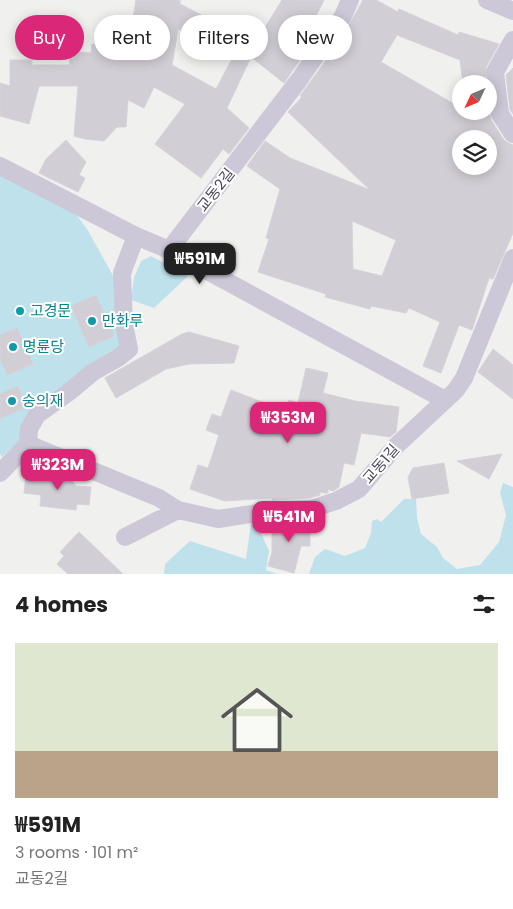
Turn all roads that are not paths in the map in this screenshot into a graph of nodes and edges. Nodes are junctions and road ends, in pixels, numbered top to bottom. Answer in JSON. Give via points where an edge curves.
{"nodes":[{"id":1,"x":350,"y":0,"type":"edge"},
{"id":2,"x":487,"y":0,"type":"edge"},
{"id":3,"x":513,"y":11,"type":"edge"},
{"id":4,"x":513,"y":40,"type":"edge"},
{"id":5,"x":513,"y":134,"type":"edge"},
{"id":6,"x":0,"y":166,"type":"edge"},
{"id":7,"x":136,"y":236,"type":"junction"},
{"id":8,"x":170,"y":250,"type":"junction"},
{"id":9,"x":513,"y":258,"type":"edge"},
{"id":10,"x":445,"y":400,"type":"junction"},
{"id":11,"x":28,"y":444,"type":"junction"},
{"id":12,"x":0,"y":473,"type":"edge"},
{"id":13,"x":178,"y":510,"type":"junction"},
{"id":14,"x":125,"y":537,"type":"dead end"}],
"edges":[{"from":1,"to":8,"type":"street","name":"교동2길","via":[[343,16],[299,80]]},
{"from":2,"to":3,"type":"street"},
{"from":4,"to":5,"type":"street","via":[[495,72],[500,114]]},
{"from":6,"to":7,"type":"street"},
{"from":7,"to":8,"type":"street"},
{"from":7,"to":11,"type":"street","via":[[122,273],[124,324],[129,349],[37,415],[29,429]]},
{"from":8,"to":10,"type":"street"},
{"from":9,"to":10,"type":"street","name":"교동1길","via":[[464,378]]},
{"from":10,"to":13,"type":"street","name":"교동1길","via":[[396,446],[360,489],[336,500],[312,509],[218,519]]},
{"from":11,"to":12,"type":"street"},
{"from":11,"to":13,"type":"street","name":"교동1길","via":[[159,498]]},
{"from":13,"to":14,"type":"street"}]}
